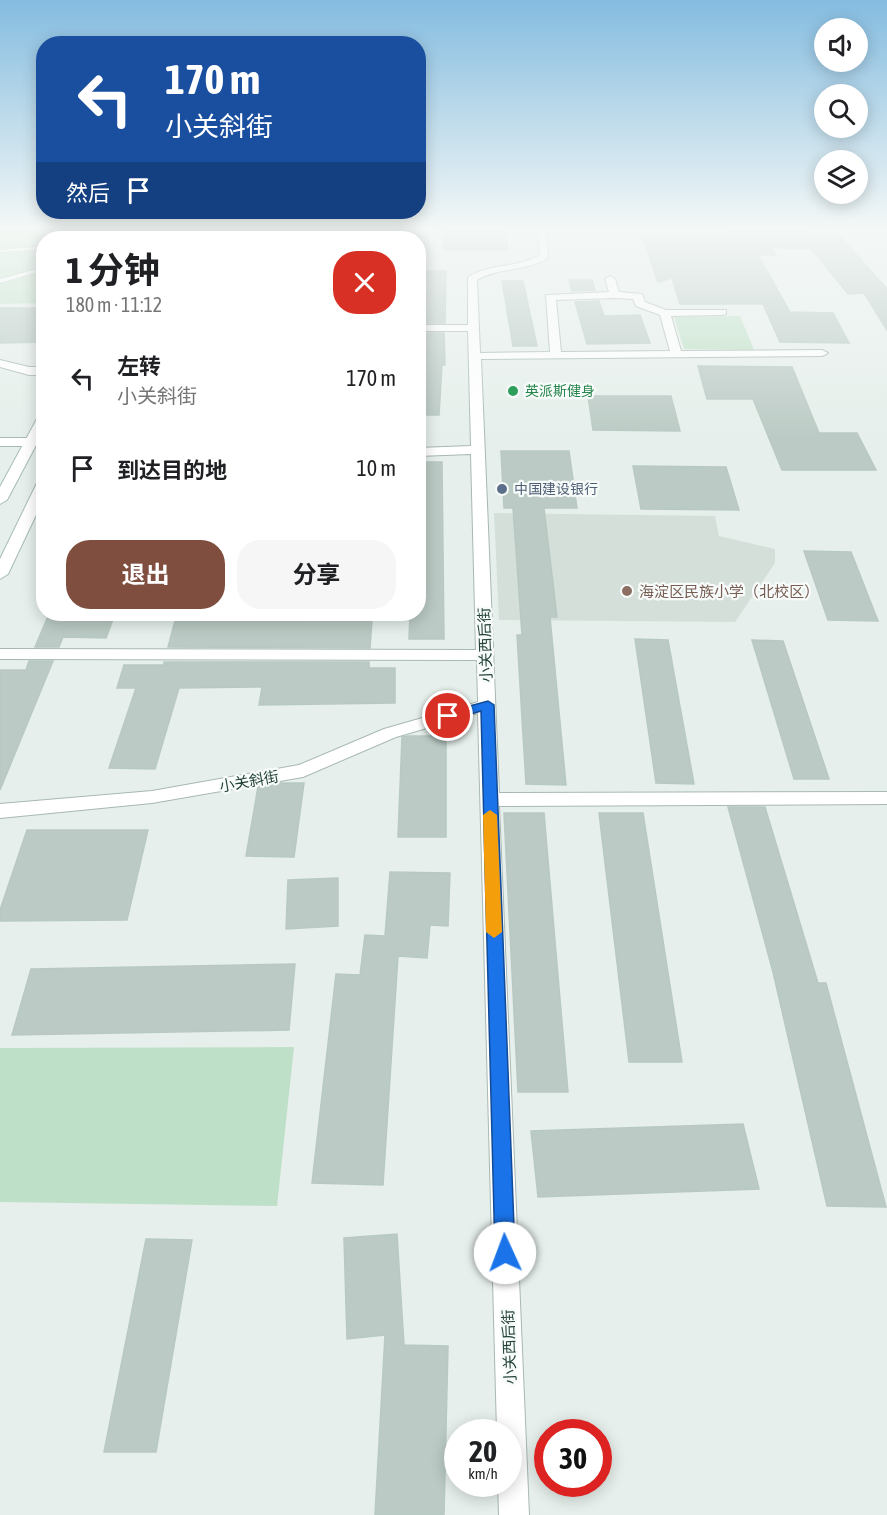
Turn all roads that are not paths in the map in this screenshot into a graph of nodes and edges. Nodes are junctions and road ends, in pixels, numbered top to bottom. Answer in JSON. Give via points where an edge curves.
{"nodes":[{"id":1,"x":473,"y":298,"type":"edge"},
{"id":2,"x":550,"y":298,"type":"edge"},
{"id":3,"x":638,"y":298,"type":"edge"},
{"id":4,"x":722,"y":312,"type":"dead end"},
{"id":5,"x":665,"y":313,"type":"junction"},
{"id":6,"x":426,"y":328,"type":"edge"},
{"id":7,"x":474,"y":328,"type":"junction"},
{"id":8,"x":822,"y":353,"type":"dead end"},
{"id":9,"x":475,"y":356,"type":"junction"},
{"id":10,"x":556,"y":356,"type":"junction"},
{"id":11,"x":677,"y":356,"type":"junction"},
{"id":12,"x":0,"y":363,"type":"edge"},
{"id":13,"x":36,"y":370,"type":"edge"},
{"id":14,"x":36,"y":431,"type":"edge"},
{"id":15,"x":0,"y":442,"type":"edge"},
{"id":16,"x":30,"y":442,"type":"junction"},
{"id":17,"x":479,"y":450,"type":"junction"},
{"id":18,"x":426,"y":452,"type":"edge"},
{"id":19,"x":0,"y":500,"type":"edge"},
{"id":20,"x":36,"y":500,"type":"edge"},
{"id":21,"x":0,"y":574,"type":"edge"},
{"id":22,"x":0,"y":654,"type":"edge"},
{"id":23,"x":486,"y":655,"type":"junction"},
{"id":24,"x":488,"y":705,"type":"junction"},
{"id":25,"x":887,"y":798,"type":"edge"},
{"id":26,"x":490,"y":800,"type":"junction"},
{"id":27,"x":0,"y":811,"type":"edge"},
{"id":28,"x":514,"y":1515,"type":"edge"}],
"edges":[{"from":1,"to":7,"type":"street","name":"小关西后街"},
{"from":2,"to":10,"type":"street"},
{"from":3,"to":5,"type":"street","via":[[640,304]]},
{"from":4,"to":5,"type":"street"},
{"from":5,"to":11,"type":"street"},
{"from":6,"to":7,"type":"street"},
{"from":7,"to":9,"type":"street","name":"小关西后街"},
{"from":8,"to":11,"type":"street","via":[[759,349]]},
{"from":9,"to":10,"type":"street"},
{"from":9,"to":17,"type":"street","name":"小关西后街"},
{"from":10,"to":11,"type":"street"},
{"from":12,"to":13,"type":"street"},
{"from":14,"to":16,"type":"street"},
{"from":15,"to":16,"type":"street"},
{"from":16,"to":19,"type":"street"},
{"from":17,"to":18,"type":"street"},
{"from":17,"to":23,"type":"street","name":"小关西后街"},
{"from":20,"to":21,"type":"street"},
{"from":22,"to":23,"type":"street"},
{"from":23,"to":24,"type":"street","name":"小关西后街"},
{"from":24,"to":26,"type":"street","name":"小关西后街"},
{"from":24,"to":27,"type":"street","name":"小关斜街","via":[[390,733],[303,771],[152,798]]},
{"from":25,"to":26,"type":"street"},
{"from":26,"to":28,"type":"street","name":"小关西后街"}]}
